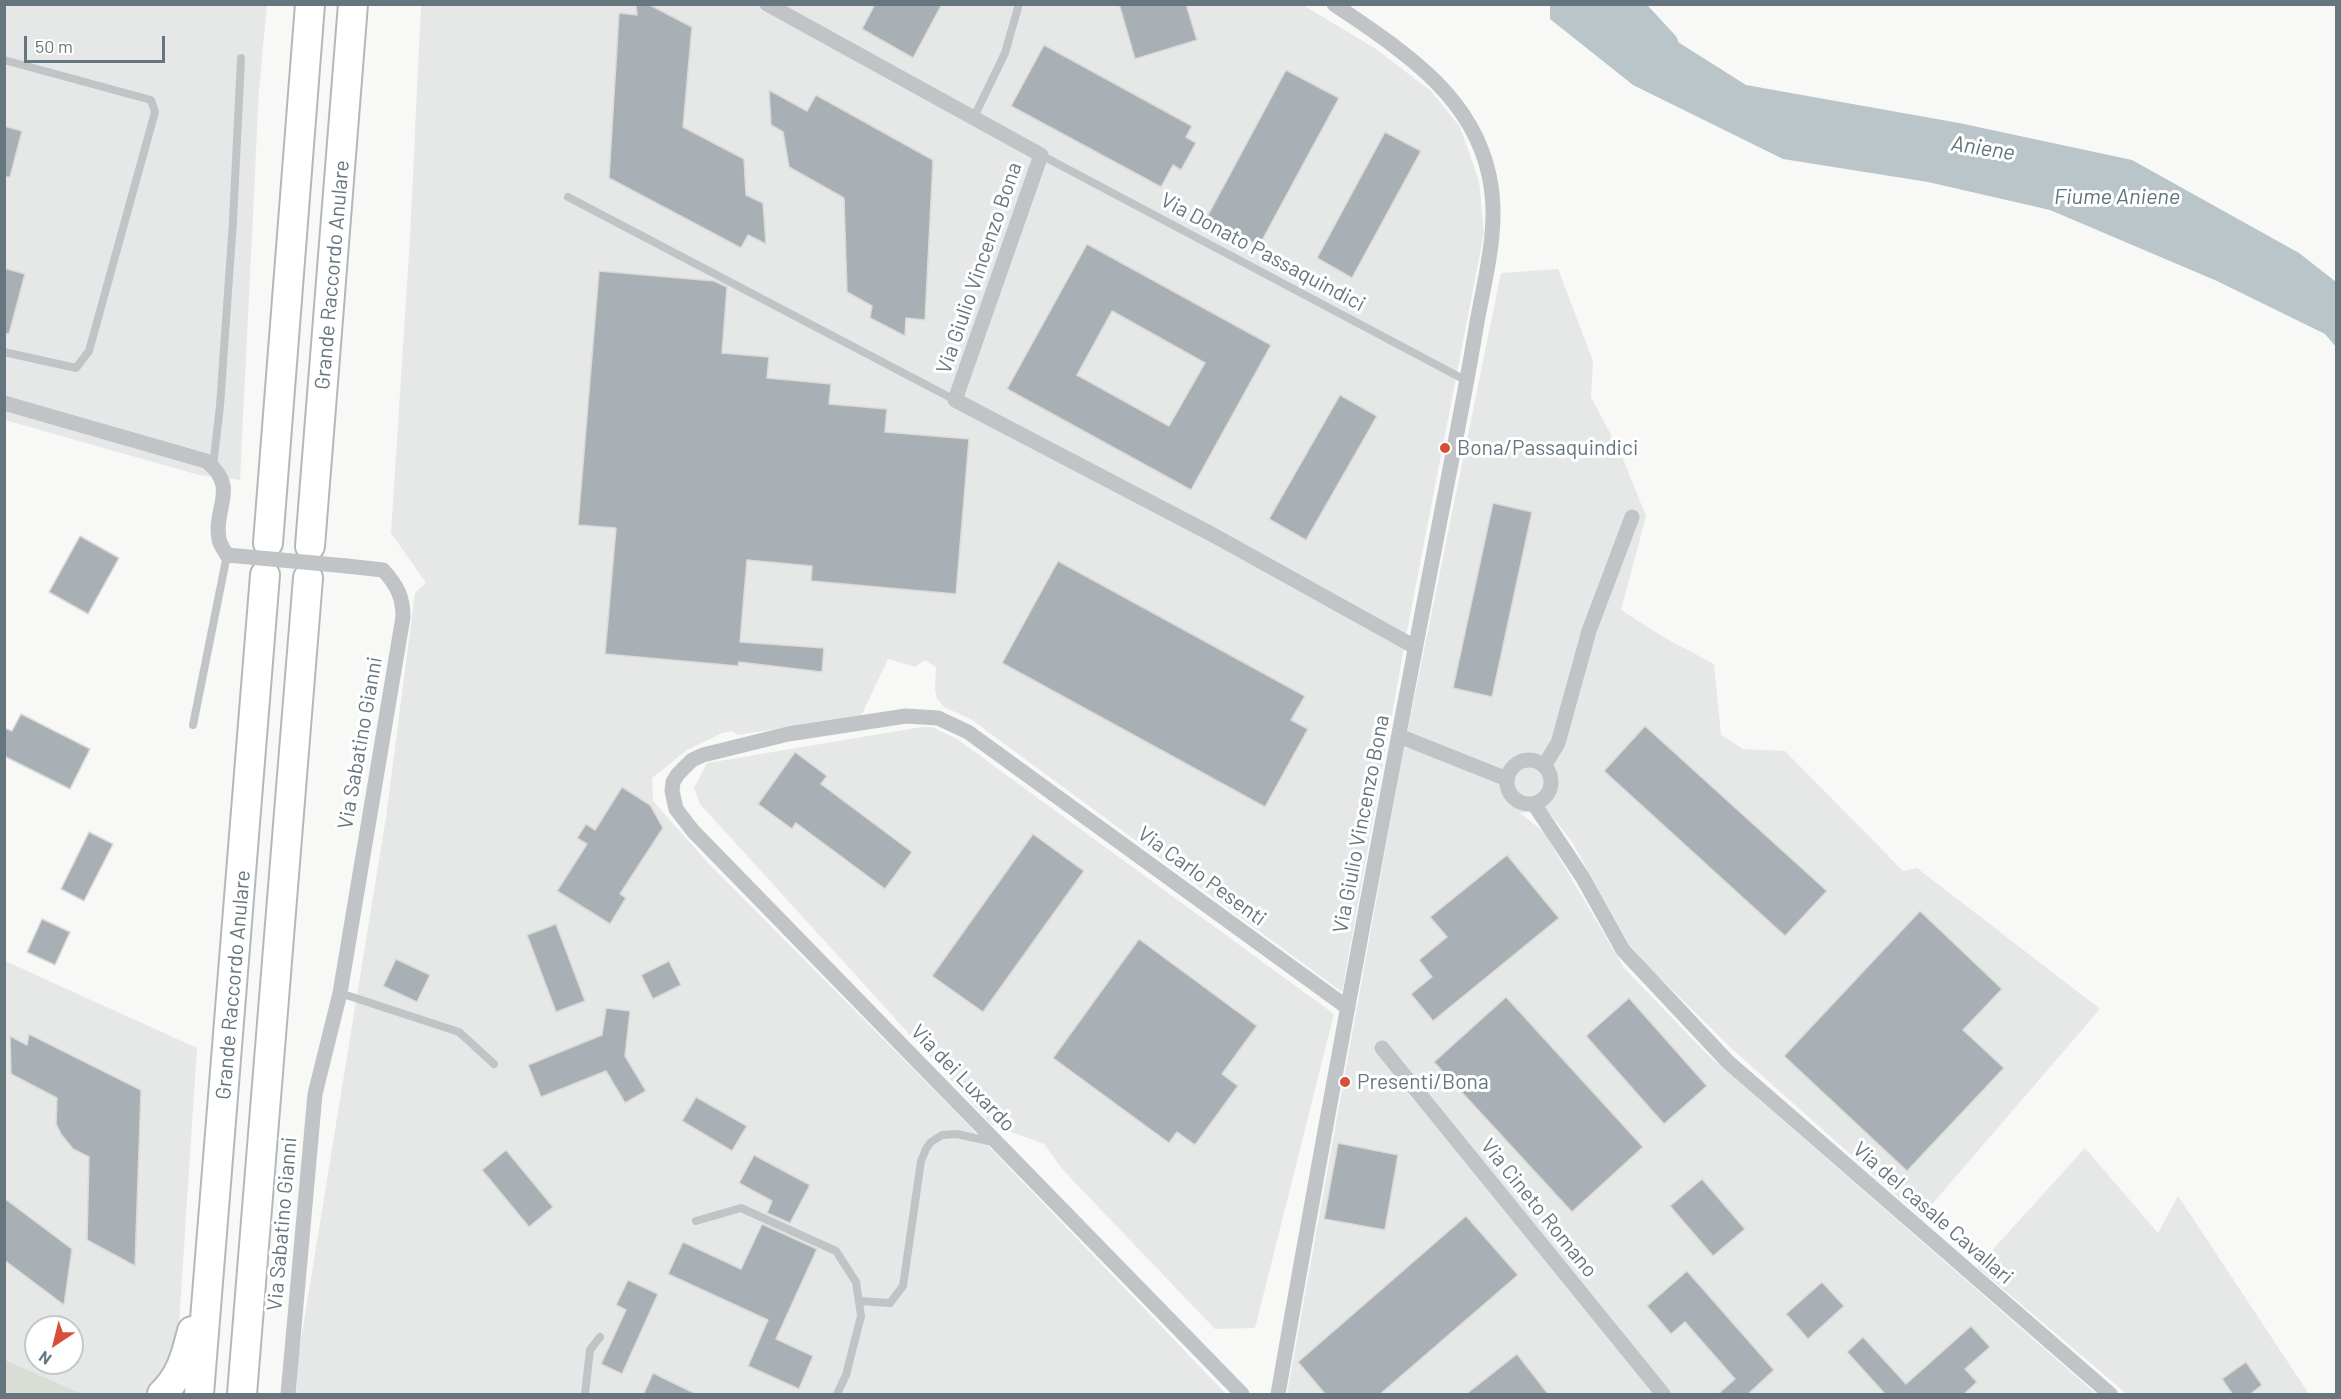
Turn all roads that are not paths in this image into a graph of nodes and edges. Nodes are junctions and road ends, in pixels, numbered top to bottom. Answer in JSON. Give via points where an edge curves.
{"nodes":[{"id":1,"x":310,"y":4,"type":"edge"},
{"id":2,"x":353,"y":4,"type":"edge"},
{"id":3,"x":767,"y":4,"type":"edge"},
{"id":4,"x":1019,"y":4,"type":"edge"},
{"id":5,"x":1334,"y":4,"type":"edge"},
{"id":6,"x":241,"y":58,"type":"dead end"},
{"id":7,"x":4,"y":60,"type":"edge"},
{"id":8,"x":974,"y":117,"type":"junction"},
{"id":9,"x":1041,"y":155,"type":"junction"},
{"id":10,"x":568,"y":197,"type":"dead end"},
{"id":11,"x":4,"y":352,"type":"edge"},
{"id":12,"x":1467,"y":381,"type":"junction"},
{"id":13,"x":955,"y":400,"type":"junction"},
{"id":14,"x":4,"y":403,"type":"edge"},
{"id":15,"x":213,"y":466,"type":"junction"},
{"id":16,"x":1632,"y":517,"type":"dead end"},
{"id":17,"x":268,"y":543,"type":"dead end"},
{"id":18,"x":310,"y":546,"type":"dead end"},
{"id":19,"x":227,"y":555,"type":"junction"},
{"id":20,"x":265,"y":575,"type":"dead end"},
{"id":21,"x":308,"y":578,"type":"dead end"},
{"id":22,"x":1415,"y":647,"type":"junction"},
{"id":23,"x":193,"y":725,"type":"dead end"},
{"id":24,"x":1399,"y":736,"type":"junction"},
{"id":25,"x":1544,"y":766,"type":"junction"},
{"id":26,"x":1507,"y":779,"type":"junction"},
{"id":27,"x":673,"y":782,"type":"joint"},
{"id":28,"x":1534,"y":804,"type":"junction"},
{"id":29,"x":340,"y":993,"type":"junction"},
{"id":30,"x":1348,"y":1008,"type":"junction"},
{"id":31,"x":1382,"y":1048,"type":"dead end"},
{"id":32,"x":494,"y":1064,"type":"dead end"},
{"id":33,"x":996,"y":1142,"type":"junction"},
{"id":34,"x":696,"y":1221,"type":"dead end"},
{"id":35,"x":213,"y":1244,"type":"junction"},
{"id":36,"x":859,"y":1301,"type":"junction"},
{"id":37,"x":600,"y":1337,"type":"dead end"},
{"id":38,"x":162,"y":1395,"type":"edge"},
{"id":39,"x":199,"y":1395,"type":"edge"},
{"id":40,"x":242,"y":1395,"type":"edge"},
{"id":41,"x":288,"y":1395,"type":"edge"},
{"id":42,"x":585,"y":1395,"type":"edge"},
{"id":43,"x":837,"y":1395,"type":"edge"},
{"id":44,"x":1242,"y":1395,"type":"edge"},
{"id":45,"x":1278,"y":1395,"type":"edge"},
{"id":46,"x":1663,"y":1395,"type":"edge"},
{"id":47,"x":2110,"y":1395,"type":"edge"}],
"edges":[{"from":1,"to":17,"type":"highway","name":"Grande Raccordo Anulare"},
{"from":2,"to":18,"type":"highway","name":"Grande Raccordo Anulare"},
{"from":3,"to":8,"type":"street","name":"Via Giulio Vincenzo Bona"},
{"from":4,"to":8,"type":"lane","via":[[1005,53]]},
{"from":5,"to":12,"type":"street","name":"Via Giulio Vincenzo Bona","via":[[1399,49],[1439,83],[1467,118],[1480,145],[1494,201],[1494,227]]},
{"from":6,"to":15,"type":"lane","via":[[233,221]]},
{"from":7,"to":11,"type":"lane","via":[[151,100],[155,112],[89,351],[76,368]]},
{"from":8,"to":9,"type":"street","name":"Via Giulio Vincenzo Bona"},
{"from":9,"to":12,"type":"lane","name":"Via Donato Passaquindici"},
{"from":9,"to":13,"type":"street","name":"Via Giulio Vincenzo Bona"},
{"from":10,"to":13,"type":"lane"},
{"from":12,"to":22,"type":"street","name":"Via Giulio Vincenzo Bona"},
{"from":13,"to":22,"type":"street","name":"Via Giulio Vincenzo Bona","via":[[1204,530]]},
{"from":14,"to":15,"type":"street","via":[[185,454]]},
{"from":15,"to":19,"type":"street","via":[[225,489],[218,533]]},
{"from":16,"to":25,"type":"street","via":[[1589,631],[1558,743]]},
{"from":19,"to":23,"type":"lane"},
{"from":19,"to":29,"type":"street","name":"Via Sabatino Gianni","bridge":true,"via":[[383,570],[399,589],[403,603]]},
{"from":20,"to":35,"type":"highway","name":"Grande Raccordo Anulare"},
{"from":21,"to":40,"type":"highway","name":"Grande Raccordo Anulare"},
{"from":22,"to":24,"type":"street","name":"Via Giulio Vincenzo Bona"},
{"from":24,"to":26,"type":"street"},
{"from":24,"to":30,"type":"street","name":"Via Giulio Vincenzo Bona"},
{"from":25,"to":26,"type":"street","via":[[1532,760],[1518,763]]},
{"from":25,"to":28,"type":"street","via":[[1551,778],[1549,792]]},
{"from":26,"to":28,"type":"street","via":[[1514,799]]},
{"from":27,"to":30,"type":"street","name":"Via Carlo Pesenti","via":[[698,757],[750,742],[906,716],[938,718],[968,732]]},
{"from":27,"to":33,"type":"street","name":"Via dei Luxardo","via":[[674,803],[693,831]]},
{"from":28,"to":47,"type":"street","name":"Via del casale Cavallari","via":[[1583,878],[1623,950],[1728,1062]]},
{"from":29,"to":32,"type":"lane","via":[[459,1032]]},
{"from":29,"to":41,"type":"street","name":"Via Sabatino Gianni","via":[[315,1094]]},
{"from":30,"to":45,"type":"street"},
{"from":31,"to":46,"type":"street","name":"Via Cineto Romano"},
{"from":33,"to":36,"type":"lane","via":[[957,1134],[931,1142],[921,1161],[903,1286],[891,1303]]},
{"from":33,"to":44,"type":"street","name":"Via dei Luxardo"},
{"from":34,"to":36,"type":"lane","via":[[741,1208],[836,1251],[856,1282]]},
{"from":35,"to":38,"type":"highway","via":[[186,1358]]},
{"from":35,"to":39,"type":"highway","name":"Grande Raccordo Anulare"},
{"from":36,"to":43,"type":"lane","via":[[861,1316]]},
{"from":37,"to":42,"type":"lane","via":[[590,1350]]}]}
